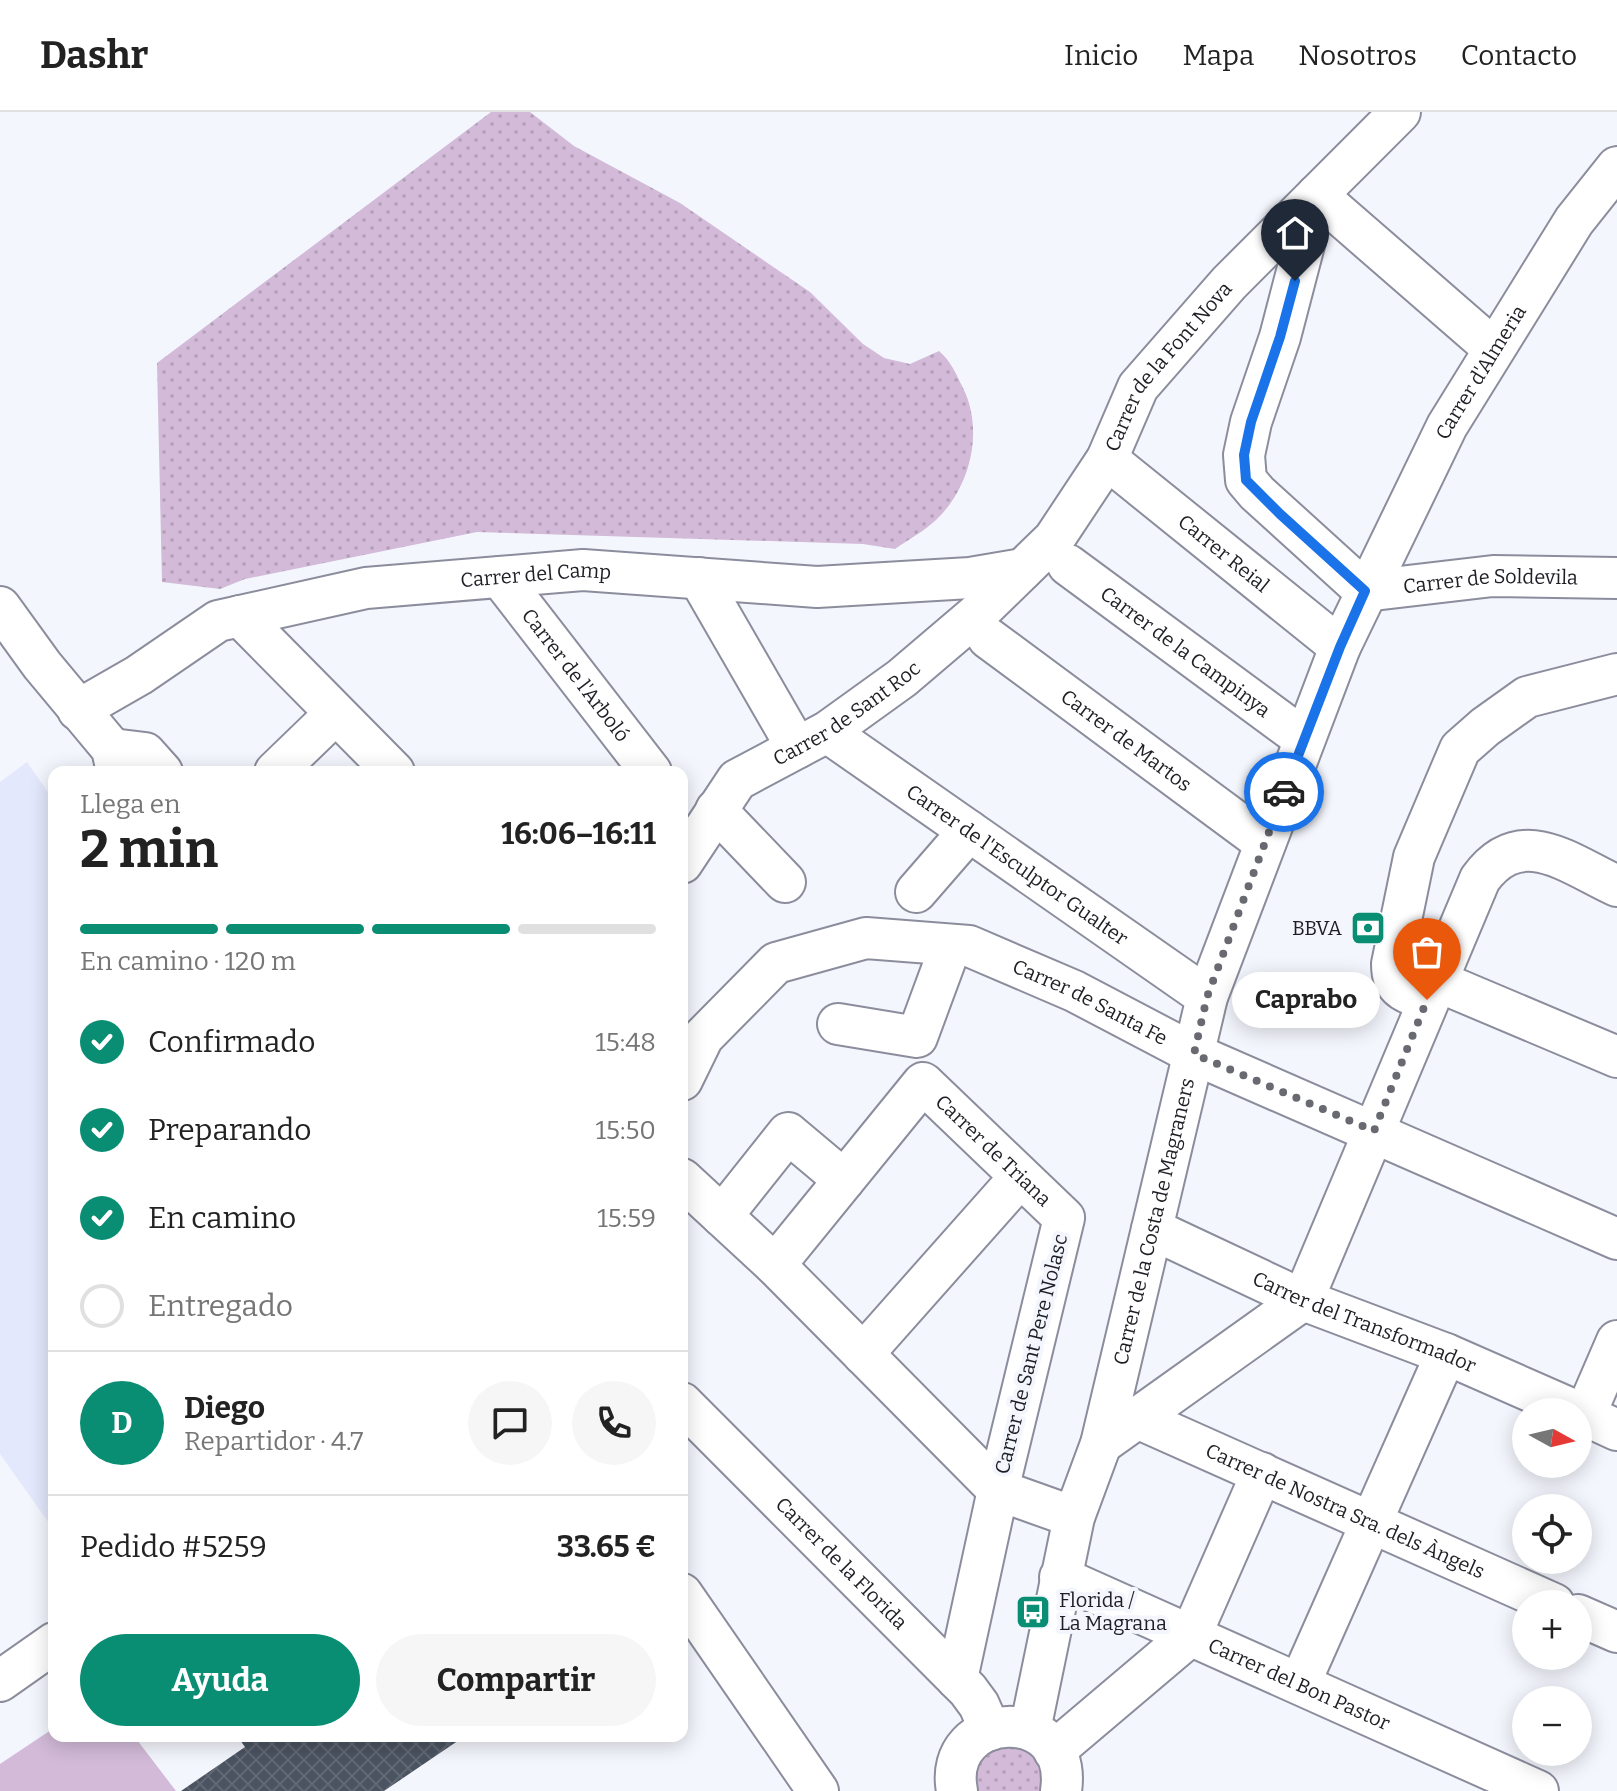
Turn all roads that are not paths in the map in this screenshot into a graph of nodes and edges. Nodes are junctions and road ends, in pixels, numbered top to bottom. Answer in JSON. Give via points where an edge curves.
{"nodes":[{"id":1,"x":1400,"y":112,"type":"edge"},
{"id":2,"x":1617,"y":167,"type":"edge"},
{"id":3,"x":1317,"y":195,"type":"junction"},
{"id":4,"x":1494,"y":349,"type":"junction"},
{"id":5,"x":1107,"y":459,"type":"junction"},
{"id":6,"x":1068,"y":565,"type":"dead end"},
{"id":7,"x":1023,"y":569,"type":"junction"},
{"id":8,"x":500,"y":577,"type":"junction"},
{"id":9,"x":699,"y":578,"type":"junction"},
{"id":10,"x":1617,"y":579,"type":"edge"},
{"id":11,"x":1365,"y":591,"type":"junction"},
{"id":12,"x":0,"y":607,"type":"edge"},
{"id":13,"x":240,"y":616,"type":"junction"},
{"id":14,"x":988,"y":638,"type":"dead end"},
{"id":15,"x":1340,"y":647,"type":"junction"},
{"id":16,"x":1617,"y":674,"type":"edge"},
{"id":17,"x":78,"y":710,"type":"junction"},
{"id":18,"x":335,"y":714,"type":"junction"},
{"id":19,"x":1304,"y":739,"type":"junction"},
{"id":20,"x":812,"y":740,"type":"junction"},
{"id":21,"x":114,"y":761,"type":"edge"},
{"id":22,"x":157,"y":766,"type":"edge"},
{"id":23,"x":281,"y":766,"type":"edge"},
{"id":24,"x":388,"y":766,"type":"edge"},
{"id":25,"x":646,"y":766,"type":"edge"},
{"id":26,"x":695,"y":830,"type":"edge"},
{"id":27,"x":969,"y":831,"type":"junction"},
{"id":28,"x":1265,"y":843,"type":"junction"},
{"id":29,"x":785,"y":882,"type":"dead end"},
{"id":30,"x":1617,"y":886,"type":"edge"},
{"id":31,"x":916,"y":892,"type":"dead end"},
{"id":32,"x":951,"y":945,"type":"junction"},
{"id":33,"x":1432,"y":991,"type":"junction"},
{"id":34,"x":1207,"y":997,"type":"junction"},
{"id":35,"x":838,"y":1024,"type":"dead end"},
{"id":36,"x":1194,"y":1054,"type":"junction"},
{"id":37,"x":1617,"y":1057,"type":"edge"},
{"id":38,"x":688,"y":1068,"type":"edge"},
{"id":39,"x":1374,"y":1131,"type":"junction"},
{"id":40,"x":1020,"y":1177,"type":"junction"},
{"id":41,"x":844,"y":1180,"type":"junction"},
{"id":42,"x":688,"y":1185,"type":"edge"},
{"id":43,"x":722,"y":1216,"type":"junction"},
{"id":44,"x":1064,"y":1218,"type":"joint"},
{"id":45,"x":1152,"y":1229,"type":"junction"},
{"id":46,"x":1617,"y":1239,"type":"edge"},
{"id":47,"x":775,"y":1265,"type":"junction"},
{"id":48,"x":1303,"y":1300,"type":"junction"},
{"id":49,"x":1617,"y":1341,"type":"edge"},
{"id":50,"x":863,"y":1354,"type":"junction"},
{"id":51,"x":1446,"y":1354,"type":"junction"},
{"id":52,"x":1546,"y":1398,"type":"edge"},
{"id":53,"x":688,"y":1409,"type":"edge"},
{"id":54,"x":1592,"y":1409,"type":"edge"},
{"id":55,"x":1137,"y":1418,"type":"junction"},
{"id":56,"x":1101,"y":1444,"type":"junction"},
{"id":57,"x":1262,"y":1473,"type":"junction"},
{"id":58,"x":998,"y":1490,"type":"junction"},
{"id":59,"x":1074,"y":1517,"type":"junction"},
{"id":60,"x":1372,"y":1522,"type":"junction"},
{"id":61,"x":1060,"y":1577,"type":"junction"},
{"id":62,"x":1523,"y":1590,"type":"edge"},
{"id":63,"x":688,"y":1603,"type":"edge"},
{"id":64,"x":1592,"y":1621,"type":"edge"},
{"id":65,"x":1617,"y":1632,"type":"edge"},
{"id":66,"x":1191,"y":1635,"type":"junction"},
{"id":67,"x":48,"y":1647,"type":"edge"},
{"id":68,"x":957,"y":1679,"type":"junction"},
{"id":69,"x":0,"y":1681,"type":"edge"},
{"id":70,"x":1300,"y":1683,"type":"junction"},
{"id":71,"x":990,"y":1730,"type":"junction"},
{"id":72,"x":1042,"y":1740,"type":"junction"},
{"id":73,"x":818,"y":1791,"type":"edge"},
{"id":74,"x":957,"y":1791,"type":"edge"},
{"id":75,"x":1061,"y":1791,"type":"edge"},
{"id":76,"x":1538,"y":1791,"type":"edge"}],
"edges":[{"from":1,"to":3,"type":"street","name":"Carrer de la Font Nova"},
{"from":2,"to":4,"type":"street","name":"Carrer d'Almeria","via":[[1574,221]]},
{"from":3,"to":4,"type":"street"},
{"from":3,"to":5,"type":"street","name":"Carrer de la Font Nova","via":[[1229,283],[1138,387]]},
{"from":3,"to":11,"type":"street","via":[[1280,337],[1251,422],[1244,455],[1246,480]]},
{"from":4,"to":11,"type":"street","name":"Carrer d'Almeria","via":[[1447,426]]},
{"from":5,"to":7,"type":"street","name":"Carrer de la Font Nova","via":[[1054,539]]},
{"from":5,"to":15,"type":"street","name":"Carrer Reial"},
{"from":6,"to":19,"type":"street","name":"Carrer de la Campinya"},
{"from":7,"to":9,"type":"street","name":"Carrer del Camp","via":[[970,578],[817,587]]},
{"from":7,"to":20,"type":"street","name":"Carrer de Sant Roc","via":[[902,678]]},
{"from":8,"to":9,"type":"street","name":"Carrer del Camp","via":[[583,570]]},
{"from":8,"to":13,"type":"street","name":"Carrer del Camp","via":[[366,588]]},
{"from":8,"to":25,"type":"street","name":"Carrer de l'Arboló"},
{"from":9,"to":20,"type":"street"},
{"from":10,"to":11,"type":"street","name":"Carrer de Soldevila","via":[[1493,576]]},
{"from":11,"to":15,"type":"street","name":"Carrer de la Costa de Magraners"},
{"from":12,"to":17,"type":"street"},
{"from":13,"to":17,"type":"street","name":"Carrer del Camp","via":[[218,621]]},
{"from":13,"to":18,"type":"street"},
{"from":14,"to":28,"type":"street","name":"Carrer de Martos"},
{"from":15,"to":19,"type":"street","name":"Carrer de la Costa de Magraners"},
{"from":16,"to":33,"type":"street","via":[[1527,697],[1460,749],[1414,857],[1392,964],[1397,986]]},
{"from":17,"to":21,"type":"street"},
{"from":18,"to":23,"type":"street"},
{"from":18,"to":24,"type":"street"},
{"from":19,"to":28,"type":"street","name":"Carrer de la Costa de Magraners"},
{"from":20,"to":26,"type":"street","name":"Carrer de Sant Roc","via":[[737,780]]},
{"from":20,"to":27,"type":"street","name":"Carrer de l'Esculptor Gualter"},
{"from":21,"to":22,"type":"street","via":[[145,753]]},
{"from":26,"to":29,"type":"street"},
{"from":27,"to":31,"type":"street"},
{"from":27,"to":34,"type":"street","name":"Carrer de l'Esculptor Gualter"},
{"from":28,"to":34,"type":"street","name":"Carrer de la Costa de Magraners"},
{"from":30,"to":33,"type":"street","via":[[1538,850],[1506,854],[1480,879]]},
{"from":32,"to":35,"type":"street","via":[[917,1037]]},
{"from":32,"to":36,"type":"street","name":"Carrer de Santa Fe","via":[[969,946],[1074,991]]},
{"from":32,"to":38,"type":"street","name":"Carrer de Santa Fe","via":[[866,938],[776,963],[703,1037]]},
{"from":33,"to":37,"type":"street"},
{"from":33,"to":39,"type":"street"},
{"from":34,"to":36,"type":"street","name":"Carrer de la Costa de Magraners"},
{"from":36,"to":39,"type":"street","name":"Carrer de Santa Fe"},
{"from":36,"to":45,"type":"street","name":"Carrer de la Costa de Magraners"},
{"from":39,"to":46,"type":"street","name":"Carrer de Santa Fe"},
{"from":39,"to":48,"type":"street"},
{"from":40,"to":41,"type":"street","name":"Carrer de Triana","via":[[923,1083]]},
{"from":40,"to":44,"type":"street","name":"Carrer de Triana"},
{"from":40,"to":50,"type":"street"},
{"from":41,"to":43,"type":"street","via":[[788,1133]]},
{"from":41,"to":47,"type":"street"},
{"from":42,"to":43,"type":"street"},
{"from":43,"to":47,"type":"street"},
{"from":44,"to":58,"type":"street","name":"Carrer de Sant Pere Nolasc"},
{"from":45,"to":48,"type":"street","name":"Carrer del Transformador"},
{"from":45,"to":56,"type":"street","name":"Carrer de la Costa de Magraners"},
{"from":47,"to":50,"type":"street"},
{"from":48,"to":51,"type":"street","name":"Carrer del Transformador"},
{"from":48,"to":55,"type":"street"},
{"from":49,"to":54,"type":"street"},
{"from":50,"to":58,"type":"street"},
{"from":51,"to":52,"type":"street","name":"Carrer del Transformador"},
{"from":51,"to":60,"type":"street"},
{"from":53,"to":68,"type":"street","name":"Carrer de la Florida"},
{"from":55,"to":56,"type":"street"},
{"from":55,"to":57,"type":"street","name":"Carrer de Nostra Sra. dels Àngels"},
{"from":56,"to":59,"type":"street","name":"Carrer de la Costa de Magraners"},
{"from":57,"to":60,"type":"street","name":"Carrer de Nostra Sra. dels Àngels"},
{"from":57,"to":66,"type":"street"},
{"from":58,"to":59,"type":"street","name":"Carrer de Sant Pere Nolasc"},
{"from":58,"to":68,"type":"street","name":"Carrer de Sant Pere Nolasc"},
{"from":59,"to":61,"type":"street","name":"Carrer de la Costa de Magraners"},
{"from":60,"to":62,"type":"street","name":"Carrer de Nostra Sra. dels Àngels"},
{"from":60,"to":70,"type":"street"},
{"from":61,"to":66,"type":"street","name":"Carrer del Bon Pastor"},
{"from":61,"to":72,"type":"street","name":"Carrer de la Costa de Magraners"},
{"from":63,"to":73,"type":"street"},
{"from":64,"to":65,"type":"street"},
{"from":66,"to":70,"type":"street","name":"Carrer del Bon Pastor"},
{"from":66,"to":72,"type":"street"},
{"from":67,"to":69,"type":"street"},
{"from":68,"to":71,"type":"street","name":"Carrer de la Florida","via":[[979,1705]]},
{"from":70,"to":76,"type":"street","name":"Carrer del Bon Pastor"},
{"from":71,"to":72,"type":"street","via":[[1010,1726]]},
{"from":71,"to":74,"type":"street","via":[[964,1751],[956,1772]]},
{"from":72,"to":75,"type":"street","via":[[1062,1771]]}]}
